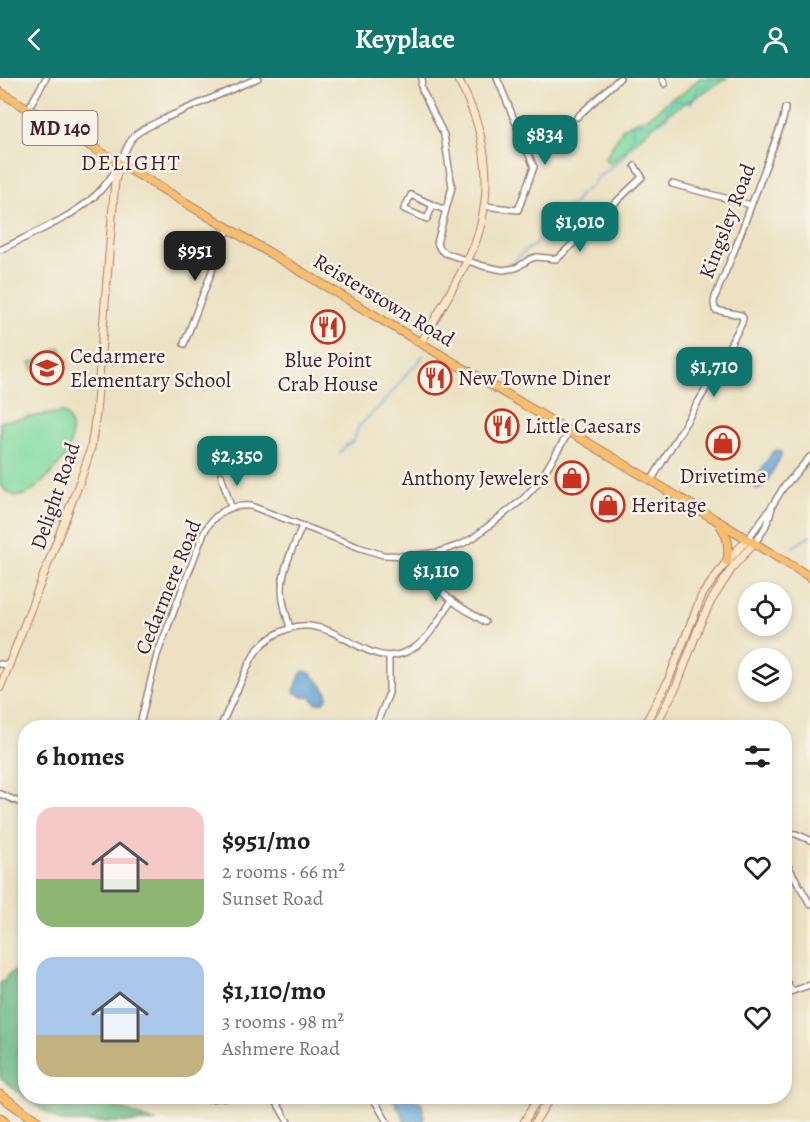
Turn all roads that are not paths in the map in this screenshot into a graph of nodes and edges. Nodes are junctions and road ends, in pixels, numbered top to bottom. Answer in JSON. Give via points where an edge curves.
{"nodes":[{"id":1,"x":46,"y":78,"type":"edge"},
{"id":2,"x":258,"y":78,"type":"edge"},
{"id":3,"x":422,"y":78,"type":"edge"},
{"id":4,"x":457,"y":78,"type":"edge"},
{"id":5,"x":497,"y":78,"type":"edge"},
{"id":6,"x":620,"y":78,"type":"edge"},
{"id":7,"x":0,"y":92,"type":"edge"},
{"id":8,"x":785,"y":108,"type":"dead end"},
{"id":9,"x":28,"y":109,"type":"junction"},
{"id":10,"x":577,"y":117,"type":"dead end"},
{"id":11,"x":120,"y":164,"type":"junction"},
{"id":12,"x":635,"y":166,"type":"dead end"},
{"id":13,"x":672,"y":184,"type":"dead end"},
{"id":14,"x":433,"y":205,"type":"junction"},
{"id":15,"x":751,"y":205,"type":"junction"},
{"id":16,"x":485,"y":206,"type":"junction"},
{"id":17,"x":445,"y":210,"type":"junction"},
{"id":18,"x":228,"y":229,"type":"junction"},
{"id":19,"x":0,"y":250,"type":"edge"},
{"id":20,"x":468,"y":260,"type":"junction"},
{"id":21,"x":421,"y":343,"type":"junction"},
{"id":22,"x":184,"y":344,"type":"dead end"},
{"id":23,"x":569,"y":432,"type":"junction"},
{"id":24,"x":810,"y":457,"type":"edge"},
{"id":25,"x":221,"y":475,"type":"dead end"},
{"id":26,"x":651,"y":481,"type":"junction"},
{"id":27,"x":231,"y":507,"type":"junction"},
{"id":28,"x":719,"y":523,"type":"junction"},
{"id":29,"x":302,"y":526,"type":"junction"},
{"id":30,"x":750,"y":542,"type":"junction"},
{"id":31,"x":426,"y":555,"type":"junction"},
{"id":32,"x":727,"y":561,"type":"junction"},
{"id":33,"x":810,"y":577,"type":"edge"},
{"id":34,"x":452,"y":600,"type":"junction"},
{"id":35,"x":484,"y":622,"type":"dead end"},
{"id":36,"x":290,"y":628,"type":"junction"},
{"id":37,"x":389,"y":657,"type":"junction"},
{"id":38,"x":0,"y":664,"type":"edge"},
{"id":39,"x":8,"y":665,"type":"junction"},
{"id":40,"x":0,"y":688,"type":"edge"},
{"id":41,"x":141,"y":720,"type":"edge"},
{"id":42,"x":224,"y":720,"type":"edge"},
{"id":43,"x":378,"y":720,"type":"edge"},
{"id":44,"x":647,"y":720,"type":"edge"},
{"id":45,"x":658,"y":720,"type":"edge"},
{"id":46,"x":0,"y":794,"type":"edge"},
{"id":47,"x":18,"y":802,"type":"edge"},
{"id":48,"x":792,"y":834,"type":"edge"},
{"id":49,"x":810,"y":840,"type":"edge"},
{"id":50,"x":792,"y":873,"type":"edge"},
{"id":51,"x":810,"y":904,"type":"edge"},
{"id":52,"x":810,"y":985,"type":"edge"},
{"id":53,"x":792,"y":991,"type":"edge"},
{"id":54,"x":0,"y":1095,"type":"edge"},
{"id":55,"x":278,"y":1104,"type":"edge"},
{"id":56,"x":377,"y":1104,"type":"edge"},
{"id":57,"x":535,"y":1104,"type":"edge"},
{"id":58,"x":546,"y":1104,"type":"edge"},
{"id":59,"x":0,"y":1119,"type":"edge"},
{"id":60,"x":4,"y":1122,"type":"edge"},
{"id":61,"x":38,"y":1122,"type":"edge"},
{"id":62,"x":288,"y":1122,"type":"edge"},
{"id":63,"x":387,"y":1122,"type":"edge"},
{"id":64,"x":524,"y":1122,"type":"edge"},
{"id":65,"x":535,"y":1122,"type":"edge"}],
"edges":[{"from":1,"to":9,"type":"street"},
{"from":2,"to":11,"type":"street","via":[[144,129],[130,141]]},
{"from":3,"to":17,"type":"street","via":[[422,90],[444,135],[452,187]]},
{"from":4,"to":16,"type":"street","via":[[481,134]]},
{"from":5,"to":16,"type":"street","via":[[534,167],[518,210]]},
{"from":6,"to":10,"type":"street"},
{"from":7,"to":9,"type":"main road","name":"Reisterstown Road","number":"MD 140"},
{"from":8,"to":15,"type":"street","name":"Kingsley Road"},
{"from":9,"to":11,"type":"main road","name":"Reisterstown Road","number":"MD 140"},
{"from":11,"to":18,"type":"main road","name":"Reisterstown Road","number":"MD 140"},
{"from":11,"to":19,"type":"street","via":[[87,203]]},
{"from":11,"to":39,"type":"street","name":"Delight Road","via":[[115,181],[91,448]]},
{"from":12,"to":20,"type":"street","via":[[642,177],[557,259],[537,257],[503,270]]},
{"from":13,"to":15,"type":"street"},
{"from":14,"to":14,"type":"street","via":[[427,219],[404,209],[411,195]]},
{"from":14,"to":17,"type":"street"},
{"from":15,"to":26,"type":"street","name":"Kingsley Road","via":[[714,303],[715,310],[741,315],[742,323]]},
{"from":16,"to":20,"type":"street"},
{"from":17,"to":20,"type":"street","via":[[438,247],[441,252]]},
{"from":18,"to":21,"type":"main road","name":"Reisterstown Road","number":"MD 140"},
{"from":18,"to":22,"type":"street"},
{"from":20,"to":21,"type":"street"},
{"from":21,"to":23,"type":"main road","name":"Reisterstown Road","number":"MD 140"},
{"from":23,"to":26,"type":"main road","name":"Reisterstown Road","number":"MD 140"},
{"from":23,"to":31,"type":"street","name":"Cedarmere Road","via":[[538,483],[522,500],[473,538]]},
{"from":24,"to":30,"type":"street","via":[[783,488]]},
{"from":25,"to":27,"type":"street"},
{"from":26,"to":28,"type":"main road","name":"Reisterstown Road","number":"MD 140"},
{"from":27,"to":29,"type":"street","name":"Cedarmere Road","via":[[251,506]]},
{"from":27,"to":41,"type":"street","name":"Cedarmere Road","via":[[216,516],[202,535],[158,656]]},
{"from":28,"to":30,"type":"main road","name":"Reisterstown Road","number":"MD 140"},
{"from":28,"to":32,"type":"main road","via":[[729,545]]},
{"from":29,"to":31,"type":"street","name":"Cedarmere Road","via":[[383,555]]},
{"from":29,"to":36,"type":"street","via":[[282,589]]},
{"from":30,"to":32,"type":"street"},
{"from":30,"to":33,"type":"main road","name":"Reisterstown Road","number":"MD 140"},
{"from":30,"to":45,"type":"street","via":[[711,601]]},
{"from":31,"to":34,"type":"street","via":[[432,580]]},
{"from":32,"to":44,"type":"street","via":[[702,595],[668,681]]},
{"from":34,"to":35,"type":"street"},
{"from":34,"to":37,"type":"street","via":[[417,646]]},
{"from":36,"to":37,"type":"street","via":[[322,628],[372,653]]},
{"from":36,"to":42,"type":"street","via":[[273,635],[257,650]]},
{"from":37,"to":43,"type":"street","via":[[389,693]]},
{"from":38,"to":39,"type":"street"},
{"from":39,"to":40,"type":"street","name":"Delight Road"},
{"from":46,"to":47,"type":"street"},
{"from":48,"to":49,"type":"street"},
{"from":50,"to":51,"type":"street"},
{"from":52,"to":53,"type":"street"},
{"from":54,"to":61,"type":"highway"},
{"from":55,"to":62,"type":"street"},
{"from":56,"to":63,"type":"street"},
{"from":57,"to":64,"type":"street"},
{"from":58,"to":65,"type":"street"},
{"from":59,"to":60,"type":"highway"}]}
